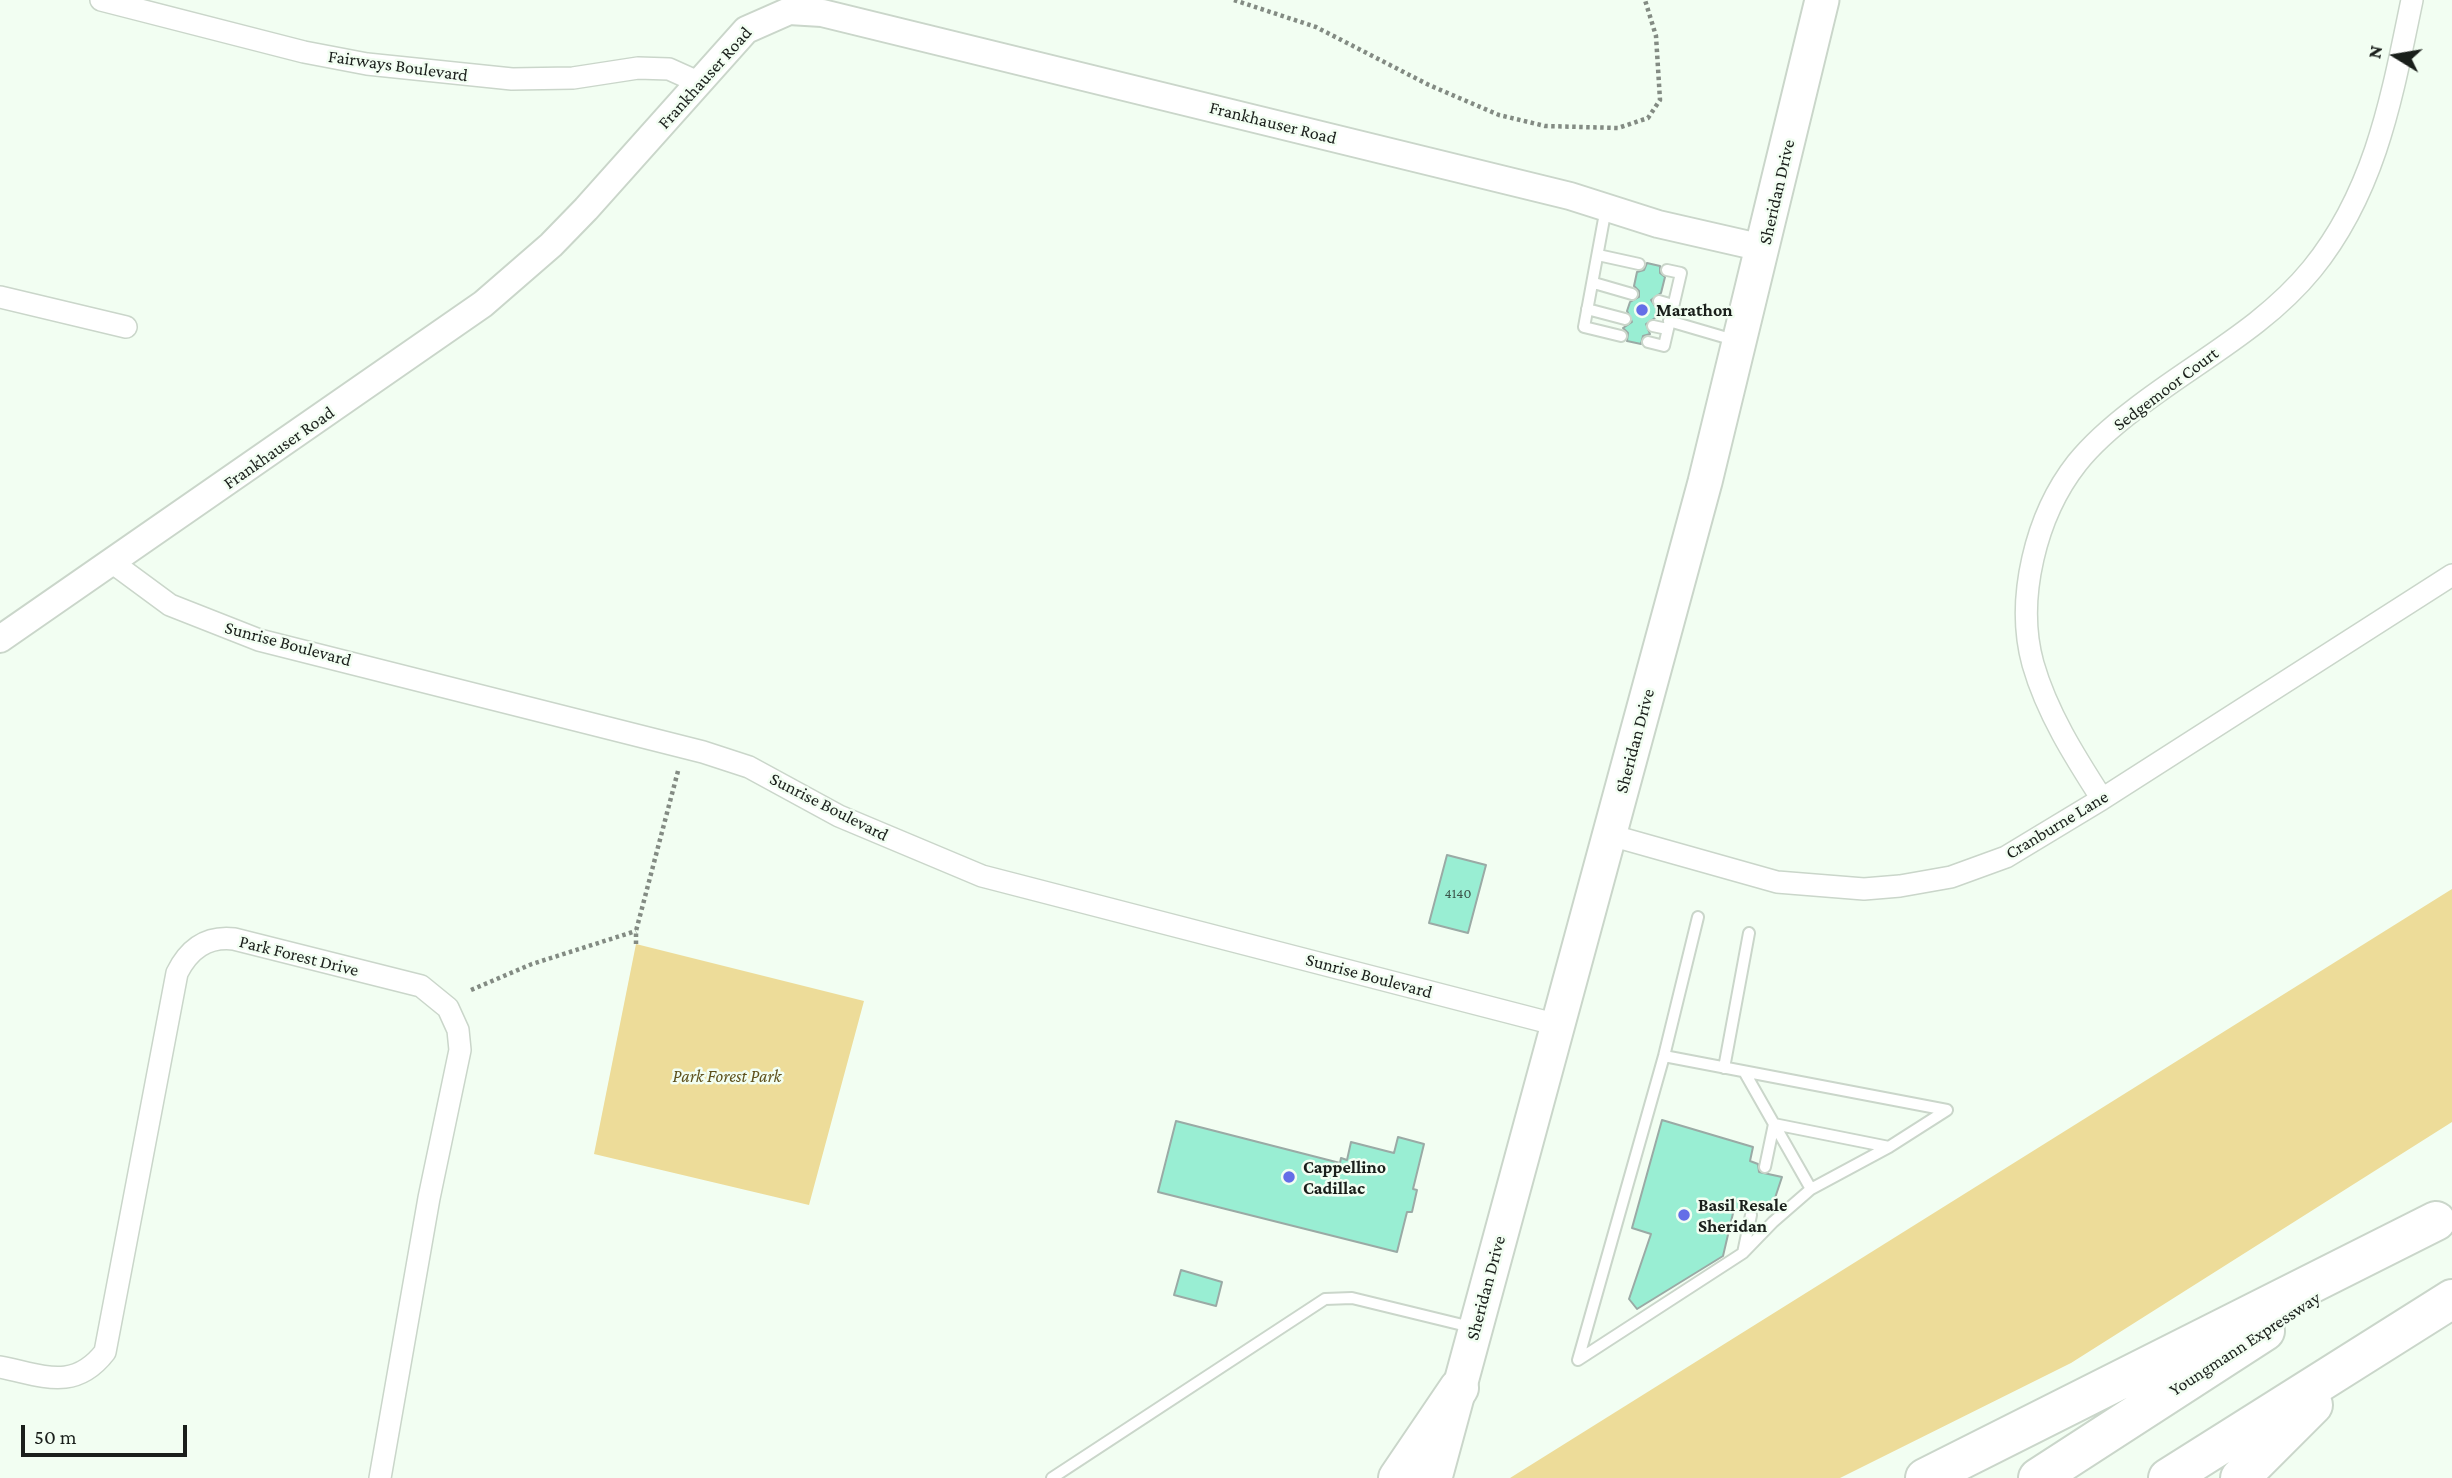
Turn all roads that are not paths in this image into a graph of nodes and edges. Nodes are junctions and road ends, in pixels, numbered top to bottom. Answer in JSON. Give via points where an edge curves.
{"nodes":[{"id":1,"x":101,"y":0,"type":"edge"},
{"id":2,"x":1822,"y":0,"type":"edge"},
{"id":3,"x":2412,"y":0,"type":"edge"},
{"id":4,"x":698,"y":82,"type":"junction"},
{"id":5,"x":1607,"y":205,"type":"junction"},
{"id":6,"x":1763,"y":248,"type":"junction"},
{"id":7,"x":1598,"y":255,"type":"junction"},
{"id":8,"x":1639,"y":264,"type":"dead end"},
{"id":9,"x":1667,"y":270,"type":"dead end"},
{"id":10,"x":1594,"y":284,"type":"junction"},
{"id":11,"x":1632,"y":294,"type":"dead end"},
{"id":12,"x":0,"y":297,"type":"edge"},
{"id":13,"x":1659,"y":301,"type":"dead end"},
{"id":14,"x":1673,"y":305,"type":"junction"},
{"id":15,"x":1587,"y":309,"type":"junction"},
{"id":16,"x":1625,"y":319,"type":"dead end"},
{"id":17,"x":1668,"y":325,"type":"junction"},
{"id":18,"x":1653,"y":326,"type":"dead end"},
{"id":19,"x":126,"y":327,"type":"dead end"},
{"id":20,"x":1621,"y":335,"type":"dead end"},
{"id":21,"x":1648,"y":342,"type":"dead end"},
{"id":22,"x":1740,"y":342,"type":"junction"},
{"id":23,"x":113,"y":563,"type":"junction"},
{"id":24,"x":2452,"y":575,"type":"edge"},
{"id":25,"x":0,"y":639,"type":"edge"},
{"id":26,"x":2102,"y":799,"type":"junction"},
{"id":27,"x":1610,"y":835,"type":"junction"},
{"id":28,"x":1698,"y":917,"type":"dead end"},
{"id":29,"x":1749,"y":933,"type":"dead end"},
{"id":30,"x":1558,"y":1025,"type":"junction"},
{"id":31,"x":1664,"y":1056,"type":"junction"},
{"id":32,"x":1724,"y":1068,"type":"junction"},
{"id":33,"x":1745,"y":1073,"type":"junction"},
{"id":34,"x":1774,"y":1124,"type":"junction"},
{"id":35,"x":1889,"y":1147,"type":"junction"},
{"id":36,"x":1765,"y":1167,"type":"dead end"},
{"id":37,"x":1811,"y":1189,"type":"junction"},
{"id":38,"x":1751,"y":1215,"type":"dead end"},
{"id":39,"x":2444,"y":1216,"type":"edge"},
{"id":40,"x":1743,"y":1253,"type":"junction"},
{"id":41,"x":2452,"y":1298,"type":"edge"},
{"id":42,"x":1475,"y":1328,"type":"junction"},
{"id":43,"x":2368,"y":1352,"type":"junction"},
{"id":44,"x":0,"y":1367,"type":"edge"},
{"id":45,"x":1459,"y":1388,"type":"junction"},
{"id":46,"x":380,"y":1478,"type":"edge"},
{"id":47,"x":1052,"y":1478,"type":"edge"},
{"id":48,"x":1398,"y":1478,"type":"edge"},
{"id":49,"x":1435,"y":1478,"type":"edge"},
{"id":50,"x":1925,"y":1478,"type":"edge"},
{"id":51,"x":2039,"y":1478,"type":"edge"},
{"id":52,"x":2168,"y":1478,"type":"edge"},
{"id":53,"x":2240,"y":1478,"type":"edge"}],
"edges":[{"from":1,"to":4,"type":"street","name":"Fairways Boulevard","via":[[367,64],[512,79],[669,69]]},
{"from":2,"to":6,"type":"main road","name":"Sheridan Drive"},
{"from":3,"to":26,"type":"street","name":"Sedgemoor Court","via":[[2376,157],[2338,235],[2273,309],[2134,410],[2088,450],[2057,495],[2041,534],[2026,606],[2033,663],[2069,747]]},
{"from":4,"to":5,"type":"street","name":"Frankhauser Road","via":[[752,25],[789,11],[813,11]]},
{"from":4,"to":23,"type":"street","name":"Frankhauser Road","via":[[586,209],[483,304]]},
{"from":5,"to":6,"type":"street","name":"Frankhauser Road","via":[[1658,224]]},
{"from":5,"to":7,"type":"lane"},
{"from":6,"to":22,"type":"main road","name":"Sheridan Drive"},
{"from":7,"to":8,"type":"lane"},
{"from":7,"to":10,"type":"lane"},
{"from":9,"to":14,"type":"lane","via":[[1681,274]]},
{"from":10,"to":11,"type":"lane"},
{"from":10,"to":15,"type":"lane"},
{"from":12,"to":19,"type":"street"},
{"from":13,"to":14,"type":"lane"},
{"from":14,"to":17,"type":"lane"},
{"from":15,"to":16,"type":"lane"},
{"from":15,"to":20,"type":"lane","via":[[1584,327]]},
{"from":17,"to":18,"type":"lane"},
{"from":17,"to":21,"type":"lane","via":[[1664,346]]},
{"from":17,"to":22,"type":"lane"},
{"from":22,"to":27,"type":"main road","name":"Sheridan Drive"},
{"from":23,"to":25,"type":"street","name":"Frankhauser Road"},
{"from":23,"to":30,"type":"street","name":"Sunrise Boulevard","via":[[170,605],[259,640],[637,733],[749,767],[839,816],[982,876]]},
{"from":24,"to":26,"type":"street","name":"Cranburne Lane"},
{"from":26,"to":27,"type":"street","name":"Cranburne Lane","via":[[2006,857],[1951,877],[1864,889],[1777,883]]},
{"from":27,"to":30,"type":"main road","name":"Sheridan Drive"},
{"from":28,"to":31,"type":"lane"},
{"from":29,"to":32,"type":"lane"},
{"from":30,"to":42,"type":"main road","name":"Sheridan Drive"},
{"from":31,"to":32,"type":"lane"},
{"from":31,"to":40,"type":"lane","via":[[1578,1360]]},
{"from":32,"to":33,"type":"lane"},
{"from":33,"to":34,"type":"lane"},
{"from":33,"to":35,"type":"lane","via":[[1947,1110]]},
{"from":34,"to":35,"type":"lane"},
{"from":34,"to":36,"type":"lane"},
{"from":34,"to":37,"type":"lane"},
{"from":35,"to":37,"type":"lane"},
{"from":37,"to":40,"type":"lane"},
{"from":38,"to":40,"type":"lane"},
{"from":39,"to":50,"type":"highway"},
{"from":39,"to":51,"type":"highway","name":"Youngmann Expressway"},
{"from":41,"to":43,"type":"highway"},
{"from":42,"to":45,"type":"main road","name":"Sheridan Drive"},
{"from":42,"to":47,"type":"lane","via":[[1352,1298],[1325,1299]]},
{"from":43,"to":52,"type":"highway"},
{"from":43,"to":53,"type":"highway"},
{"from":44,"to":46,"type":"street","name":"Park Forest Drive","via":[[63,1379],[80,1375],[105,1352],[177,973],[195,947],[209,940],[234,939],[421,986],[448,1008],[458,1030],[460,1050]]},
{"from":45,"to":48,"type":"highway"},
{"from":45,"to":49,"type":"main road","name":"Sheridan Drive"}]}
